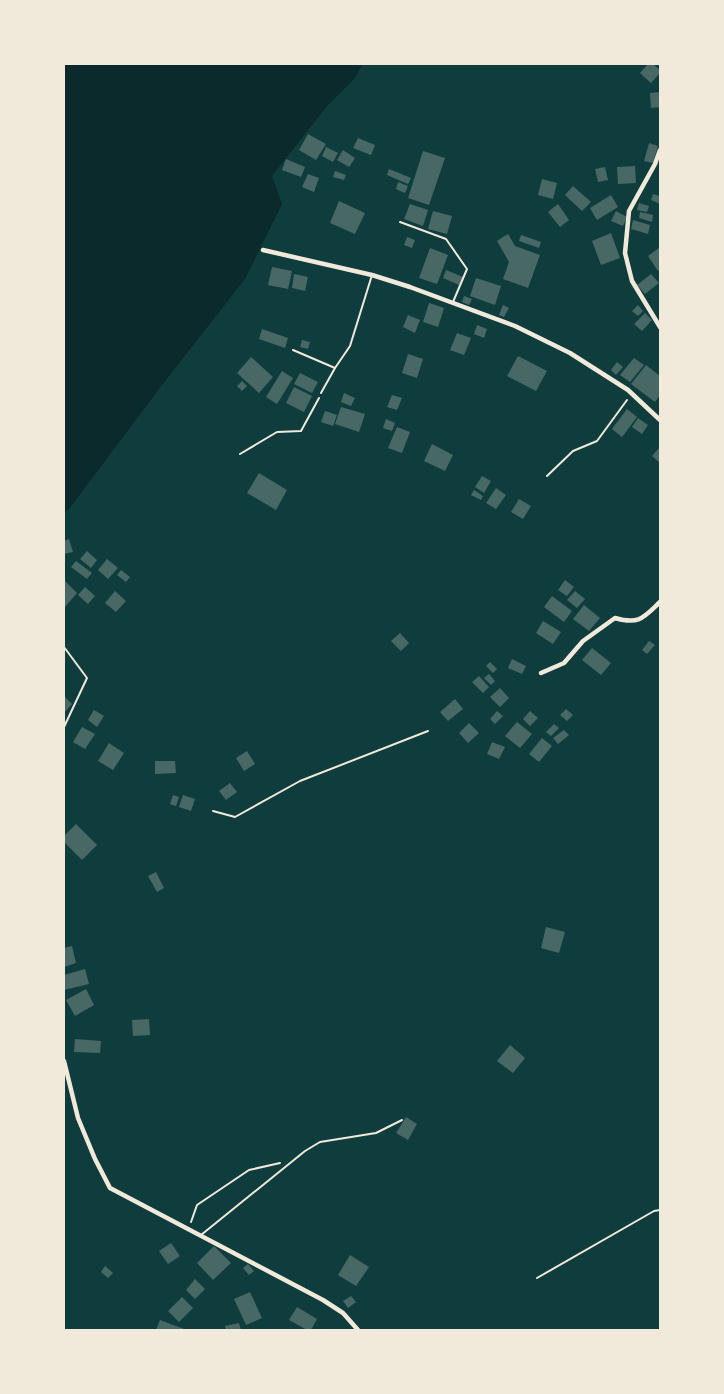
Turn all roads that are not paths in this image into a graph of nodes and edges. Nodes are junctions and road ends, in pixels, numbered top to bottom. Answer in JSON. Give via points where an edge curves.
{"nodes":[{"id":1,"x":660,"y":150,"type":"edge"},
{"id":2,"x":400,"y":222,"type":"dead end"},
{"id":3,"x":263,"y":250,"type":"dead end"},
{"id":4,"x":372,"y":275,"type":"junction"},
{"id":5,"x":453,"y":302,"type":"junction"},
{"id":6,"x":660,"y":327,"type":"edge"},
{"id":7,"x":293,"y":350,"type":"dead end"},
{"id":8,"x":335,"y":368,"type":"junction"},
{"id":9,"x":321,"y":393,"type":"road end"},
{"id":10,"x":660,"y":420,"type":"edge"},
{"id":11,"x":660,"y":602,"type":"edge"},
{"id":12,"x":64,"y":647,"type":"edge"},
{"id":13,"x":541,"y":673,"type":"dead end"},
{"id":14,"x":64,"y":727,"type":"edge"},
{"id":15,"x":64,"y":1061,"type":"edge"},
{"id":16,"x":402,"y":1120,"type":"dead end"},
{"id":17,"x":660,"y":1210,"type":"edge"},
{"id":18,"x":201,"y":1235,"type":"junction"},
{"id":19,"x":537,"y":1278,"type":"dead end"},
{"id":20,"x":358,"y":1330,"type":"edge"}],
"edges":[{"from":1,"to":6,"type":"street","via":[[629,211],[625,253],[632,281]]},
{"from":2,"to":5,"type":"lane","via":[[446,239],[468,269]]},
{"from":3,"to":4,"type":"street"},
{"from":4,"to":5,"type":"street"},
{"from":4,"to":8,"type":"lane","via":[[350,346]]},
{"from":5,"to":10,"type":"street","via":[[515,326],[570,353],[632,394]]},
{"from":7,"to":8,"type":"lane"},
{"from":8,"to":9,"type":"lane"},
{"from":11,"to":13,"type":"street","via":[[640,620],[627,622],[615,618],[583,641],[564,663]]},
{"from":12,"to":14,"type":"lane","via":[[87,678]]},
{"from":15,"to":18,"type":"street","via":[[78,1118],[110,1188]]},
{"from":16,"to":18,"type":"lane","via":[[376,1133],[320,1142]]},
{"from":17,"to":19,"type":"lane"},
{"from":18,"to":20,"type":"street","via":[[323,1300],[343,1313]]}]}
